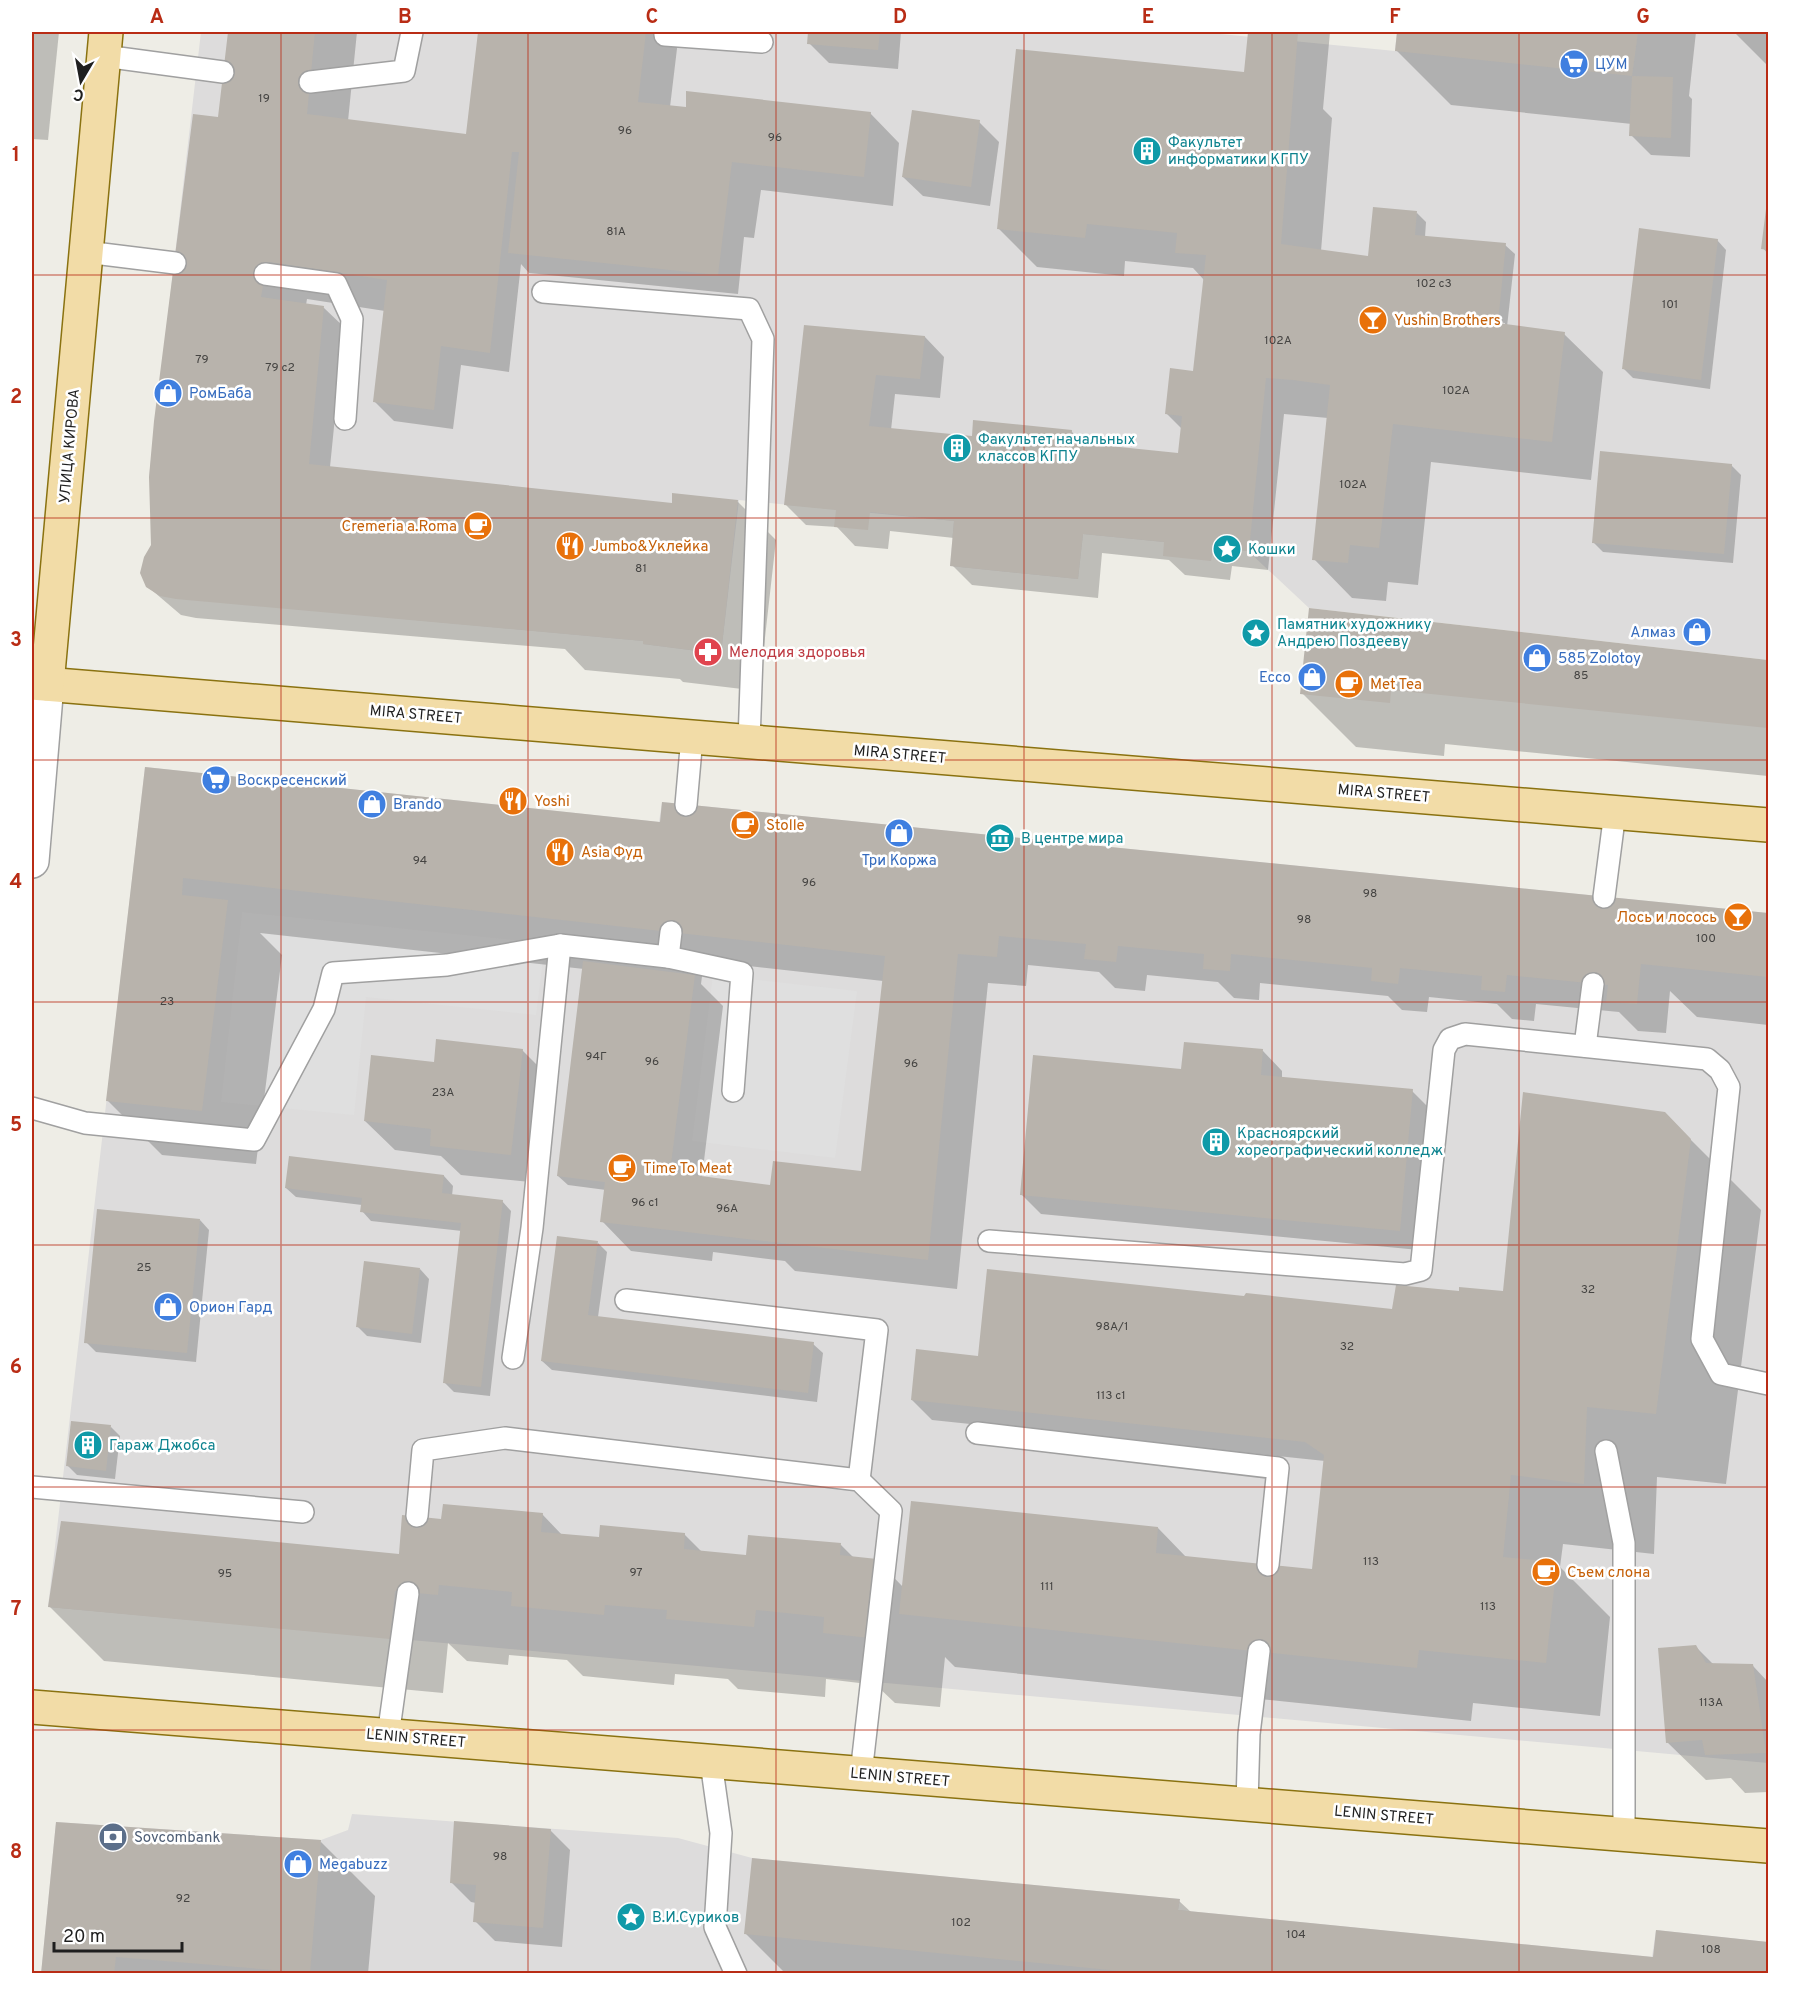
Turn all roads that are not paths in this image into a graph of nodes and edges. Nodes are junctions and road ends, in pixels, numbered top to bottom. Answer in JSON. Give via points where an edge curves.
{"nodes":[{"id":1,"x":412,"y":32,"type":"edge"},
{"id":2,"x":665,"y":32,"type":"edge"},
{"id":3,"x":762,"y":42,"type":"dead end"},
{"id":4,"x":105,"y":44,"type":"edge"},
{"id":5,"x":223,"y":72,"type":"dead end"},
{"id":6,"x":310,"y":82,"type":"dead end"},
{"id":7,"x":86,"y":252,"type":"junction"},
{"id":8,"x":175,"y":262,"type":"dead end"},
{"id":9,"x":265,"y":274,"type":"dead end"},
{"id":10,"x":543,"y":292,"type":"dead end"},
{"id":11,"x":345,"y":419,"type":"dead end"},
{"id":12,"x":39,"y":684,"type":"edge"},
{"id":13,"x":692,"y":737,"type":"junction"},
{"id":14,"x":749,"y":742,"type":"junction"},
{"id":15,"x":686,"y":805,"type":"dead end"},
{"id":16,"x":1615,"y":812,"type":"junction"},
{"id":17,"x":1768,"y":825,"type":"edge"},
{"id":18,"x":32,"y":861,"type":"edge"},
{"id":19,"x":1604,"y":897,"type":"dead end"},
{"id":20,"x":671,"y":932,"type":"dead end"},
{"id":21,"x":560,"y":945,"type":"junction"},
{"id":22,"x":668,"y":957,"type":"junction"},
{"id":23,"x":1593,"y":984,"type":"dead end"},
{"id":24,"x":1585,"y":1046,"type":"junction"},
{"id":25,"x":733,"y":1091,"type":"dead end"},
{"id":26,"x":32,"y":1108,"type":"edge"},
{"id":27,"x":989,"y":1241,"type":"dead end"},
{"id":28,"x":626,"y":1300,"type":"dead end"},
{"id":29,"x":513,"y":1358,"type":"dead end"},
{"id":30,"x":1768,"y":1384,"type":"edge"},
{"id":31,"x":977,"y":1433,"type":"dead end"},
{"id":32,"x":1606,"y":1451,"type":"dead end"},
{"id":33,"x":859,"y":1480,"type":"junction"},
{"id":34,"x":32,"y":1486,"type":"edge"},
{"id":35,"x":303,"y":1512,"type":"dead end"},
{"id":36,"x":417,"y":1516,"type":"dead end"},
{"id":37,"x":1268,"y":1565,"type":"dead end"},
{"id":38,"x":408,"y":1593,"type":"dead end"},
{"id":39,"x":1259,"y":1652,"type":"dead end"},
{"id":40,"x":32,"y":1707,"type":"edge"},
{"id":41,"x":388,"y":1736,"type":"junction"},
{"id":42,"x":711,"y":1762,"type":"junction"},
{"id":43,"x":861,"y":1774,"type":"junction"},
{"id":44,"x":1247,"y":1804,"type":"junction"},
{"id":45,"x":1624,"y":1835,"type":"junction"},
{"id":46,"x":1768,"y":1846,"type":"edge"},
{"id":47,"x":736,"y":1974,"type":"edge"}],
"edges":[{"from":1,"to":6,"type":"lane","via":[[404,71]]},
{"from":2,"to":3,"type":"lane"},
{"from":4,"to":5,"type":"lane"},
{"from":4,"to":7,"type":"main road","name":"УЛИЦА КИРОВА"},
{"from":7,"to":8,"type":"lane"},
{"from":7,"to":12,"type":"main road","name":"УЛИЦА КИРОВА"},
{"from":9,"to":11,"type":"lane","via":[[336,284],[352,319]]},
{"from":10,"to":14,"type":"lane","via":[[749,309],[763,339]]},
{"from":12,"to":13,"type":"main road","name":"MIRA STREET"},
{"from":12,"to":18,"type":"street","name":"УЛИЦА КИРОВА"},
{"from":13,"to":14,"type":"main road","name":"MIRA STREET"},
{"from":13,"to":15,"type":"lane"},
{"from":14,"to":16,"type":"main road","name":"MIRA STREET"},
{"from":16,"to":17,"type":"main road","name":"MIRA STREET"},
{"from":16,"to":19,"type":"lane"},
{"from":20,"to":22,"type":"lane"},
{"from":21,"to":22,"type":"lane"},
{"from":21,"to":26,"type":"lane","via":[[447,965],[333,973],[324,1009],[254,1140],[85,1124]]},
{"from":21,"to":29,"type":"lane","via":[[532,1228]]},
{"from":22,"to":25,"type":"lane","via":[[742,973]]},
{"from":23,"to":24,"type":"lane"},
{"from":24,"to":27,"type":"lane","via":[[1465,1034],[1450,1039],[1444,1050],[1421,1270],[1405,1274]]},
{"from":24,"to":30,"type":"lane","via":[[1707,1059],[1720,1070],[1729,1088],[1702,1339],[1721,1374]]},
{"from":28,"to":33,"type":"lane","via":[[877,1330]]},
{"from":31,"to":37,"type":"lane","via":[[1278,1468]]},
{"from":32,"to":45,"type":"lane","via":[[1624,1543]]},
{"from":33,"to":36,"type":"lane","via":[[505,1438],[423,1450]]},
{"from":33,"to":43,"type":"lane","via":[[891,1511]]},
{"from":34,"to":35,"type":"lane"},
{"from":38,"to":41,"type":"lane"},
{"from":39,"to":44,"type":"lane"},
{"from":40,"to":41,"type":"main road","name":"LENIN STREET"},
{"from":41,"to":42,"type":"main road","name":"LENIN STREET"},
{"from":42,"to":43,"type":"main road","name":"LENIN STREET"},
{"from":42,"to":47,"type":"lane","via":[[721,1833],[715,1927]]},
{"from":43,"to":44,"type":"main road","name":"LENIN STREET"},
{"from":44,"to":45,"type":"main road","name":"LENIN STREET"},
{"from":45,"to":46,"type":"main road","name":"LENIN STREET"}]}
